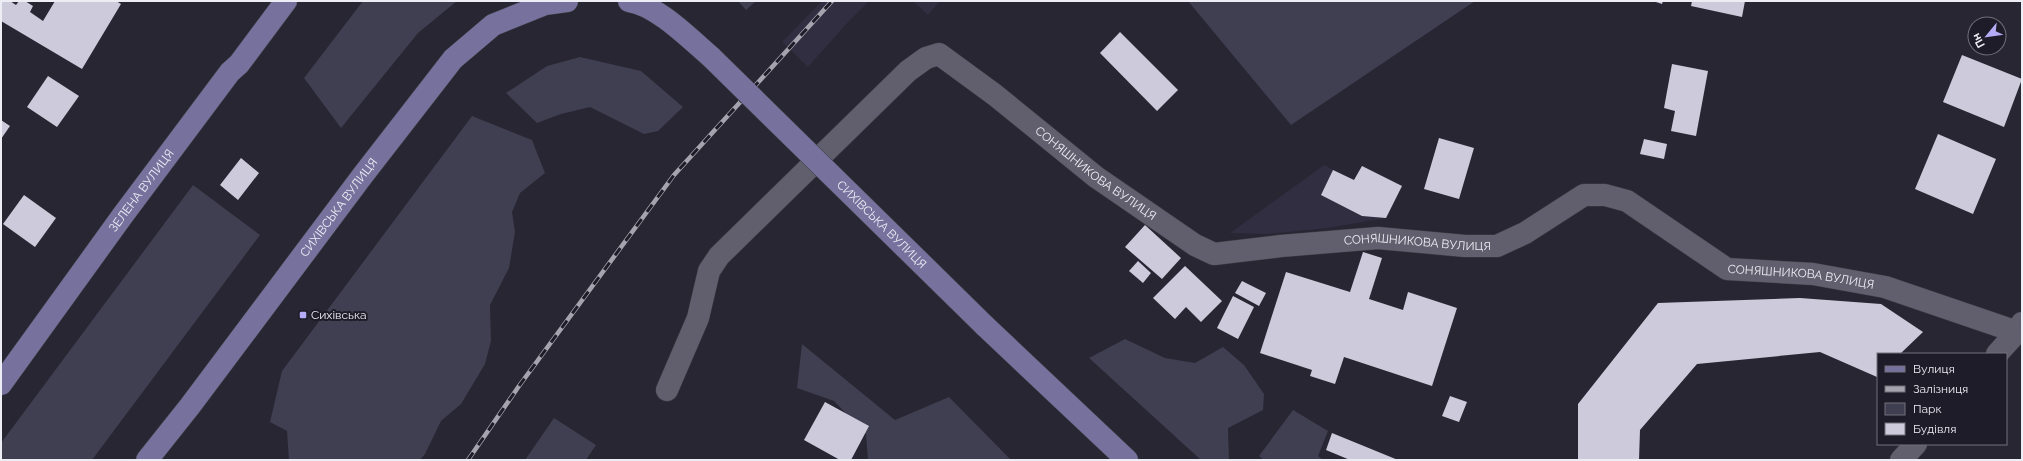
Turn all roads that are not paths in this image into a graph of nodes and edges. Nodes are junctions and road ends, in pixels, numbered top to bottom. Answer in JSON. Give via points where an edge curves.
{"nodes":[{"id":1,"x":286,"y":1,"type":"edge"},
{"id":2,"x":566,"y":1,"type":"edge"},
{"id":3,"x":629,"y":1,"type":"edge"},
{"id":4,"x":2019,"y":327,"type":"edge"},
{"id":5,"x":1998,"y":353,"type":"edge"},
{"id":6,"x":1,"y":384,"type":"edge"},
{"id":7,"x":667,"y":390,"type":"dead end"},
{"id":8,"x":1915,"y":445,"type":"edge"},
{"id":9,"x":147,"y":460,"type":"edge"},
{"id":10,"x":1127,"y":460,"type":"edge"},
{"id":11,"x":1901,"y":460,"type":"edge"}],
"edges":[{"from":1,"to":6,"type":"main road","name":"ЗЕЛЕНА ВУЛИЦЯ","via":[[128,209]]},
{"from":2,"to":9,"type":"main road","name":"СИХІВСЬКА ВУЛИЦЯ","via":[[545,4],[493,25],[453,59]]},
{"from":3,"to":10,"type":"main road","name":"СИХІВСЬКА ВУЛИЦЯ","bridge":true,"via":[[636,2],[667,19],[711,57],[985,326]]},
{"from":4,"to":5,"type":"street","name":"СОНЯШНИКОВА ВУЛИЦЯ"},
{"from":4,"to":7,"type":"street","name":"СОНЯШНИКОВА ВУЛИЦЯ","via":[[1885,287],[1813,274],[1727,269],[1627,201],[1605,195],[1584,195],[1525,233],[1497,246],[1465,246],[1378,238],[1214,254],[1195,245],[1102,181],[995,95],[939,54],[926,58],[908,71],[719,256],[709,271],[698,318]]},
{"from":8,"to":11,"type":"street"}]}
